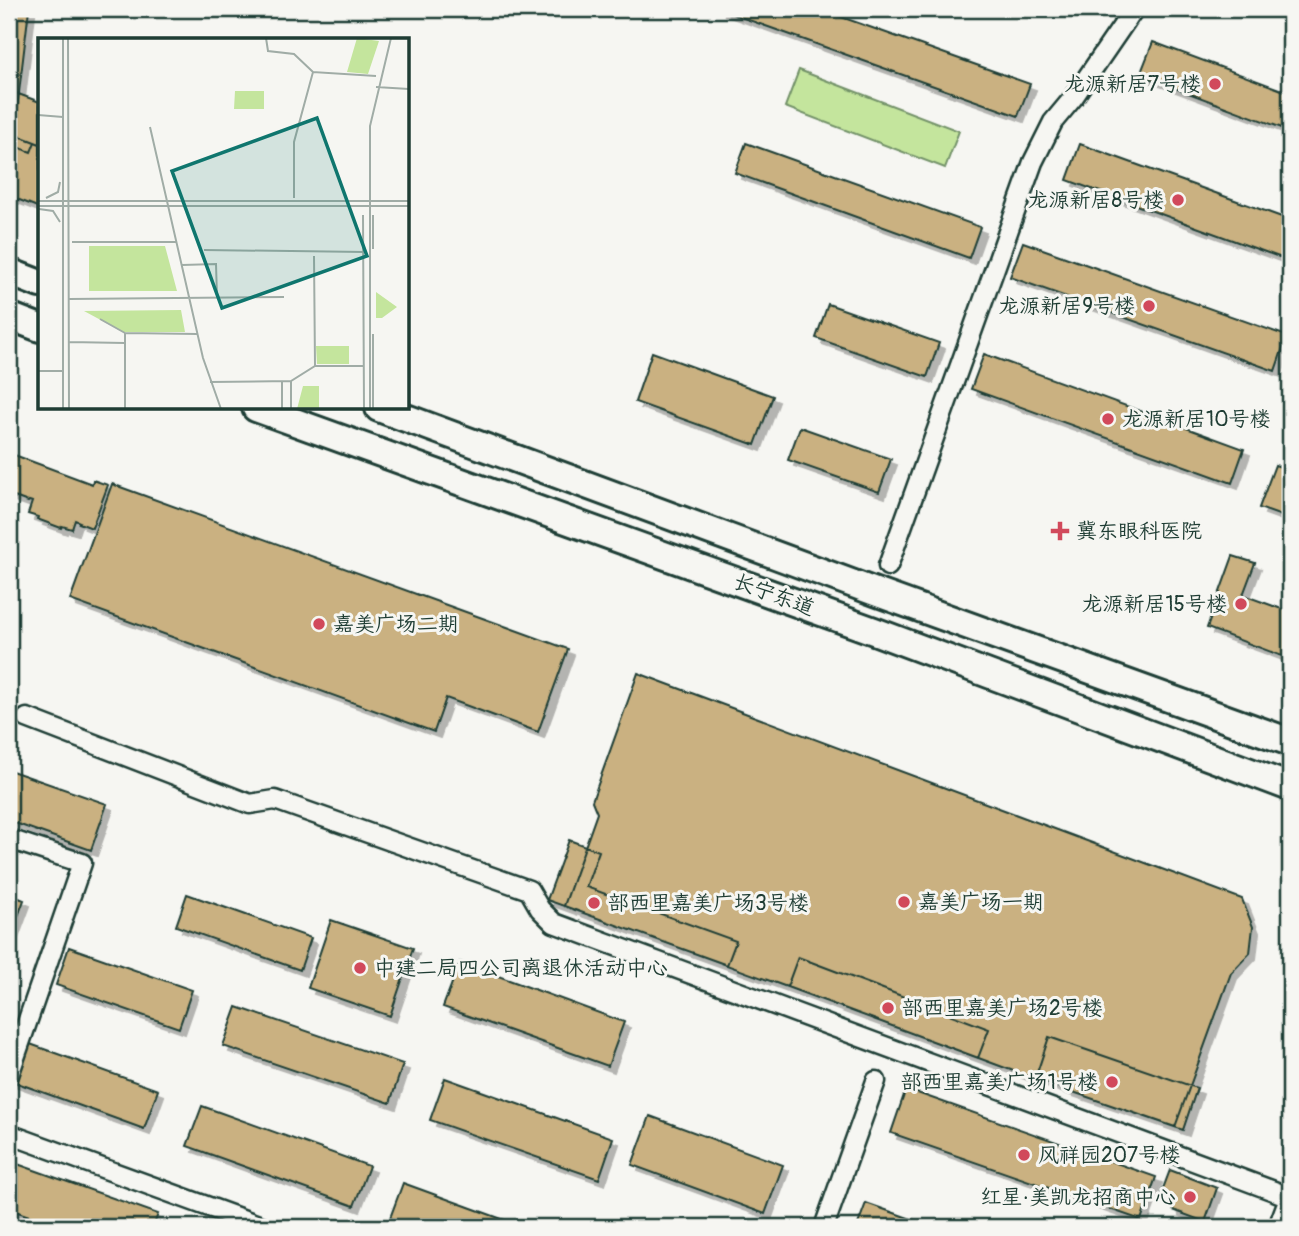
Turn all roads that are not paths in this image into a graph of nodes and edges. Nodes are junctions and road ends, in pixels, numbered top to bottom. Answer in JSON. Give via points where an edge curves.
{"nodes":[{"id":1,"x":1134,"y":9,"type":"edge"},
{"id":2,"x":9,"y":272,"type":"edge"},
{"id":3,"x":38,"y":283,"type":"edge"},
{"id":4,"x":9,"y":316,"type":"edge"},
{"id":5,"x":38,"y":327,"type":"edge"},
{"id":6,"x":262,"y":410,"type":"edge"},
{"id":7,"x":384,"y":410,"type":"edge"},
{"id":8,"x":888,"y":566,"type":"dead end"},
{"id":9,"x":27,"y":718,"type":"dead end"},
{"id":10,"x":1290,"y":743,"type":"edge"},
{"id":11,"x":1290,"y":787,"type":"edge"},
{"id":12,"x":9,"y":839,"type":"edge"},
{"id":13,"x":9,"y":1075,"type":"edge"},
{"id":14,"x":876,"y":1081,"type":"dead end"},
{"id":15,"x":9,"y":1134,"type":"edge"},
{"id":16,"x":1290,"y":1196,"type":"edge"},
{"id":17,"x":264,"y":1227,"type":"edge"},
{"id":18,"x":824,"y":1227,"type":"edge"},
{"id":19,"x":1279,"y":1227,"type":"edge"}],
"edges":[{"from":1,"to":8,"type":"street","via":[[1053,122],[1033,162]]},
{"from":2,"to":3,"type":"main road"},
{"from":4,"to":5,"type":"main road"},
{"from":6,"to":11,"type":"main road","name":"长宁东道"},
{"from":7,"to":10,"type":"main road","name":"长宁东道"},
{"from":9,"to":16,"type":"street","via":[[250,804],[275,800],[529,890],[554,923]]},
{"from":12,"to":13,"type":"street","via":[[82,863]]},
{"from":14,"to":18,"type":"street"},
{"from":15,"to":17,"type":"street"},
{"from":16,"to":19,"type":"street"}]}
